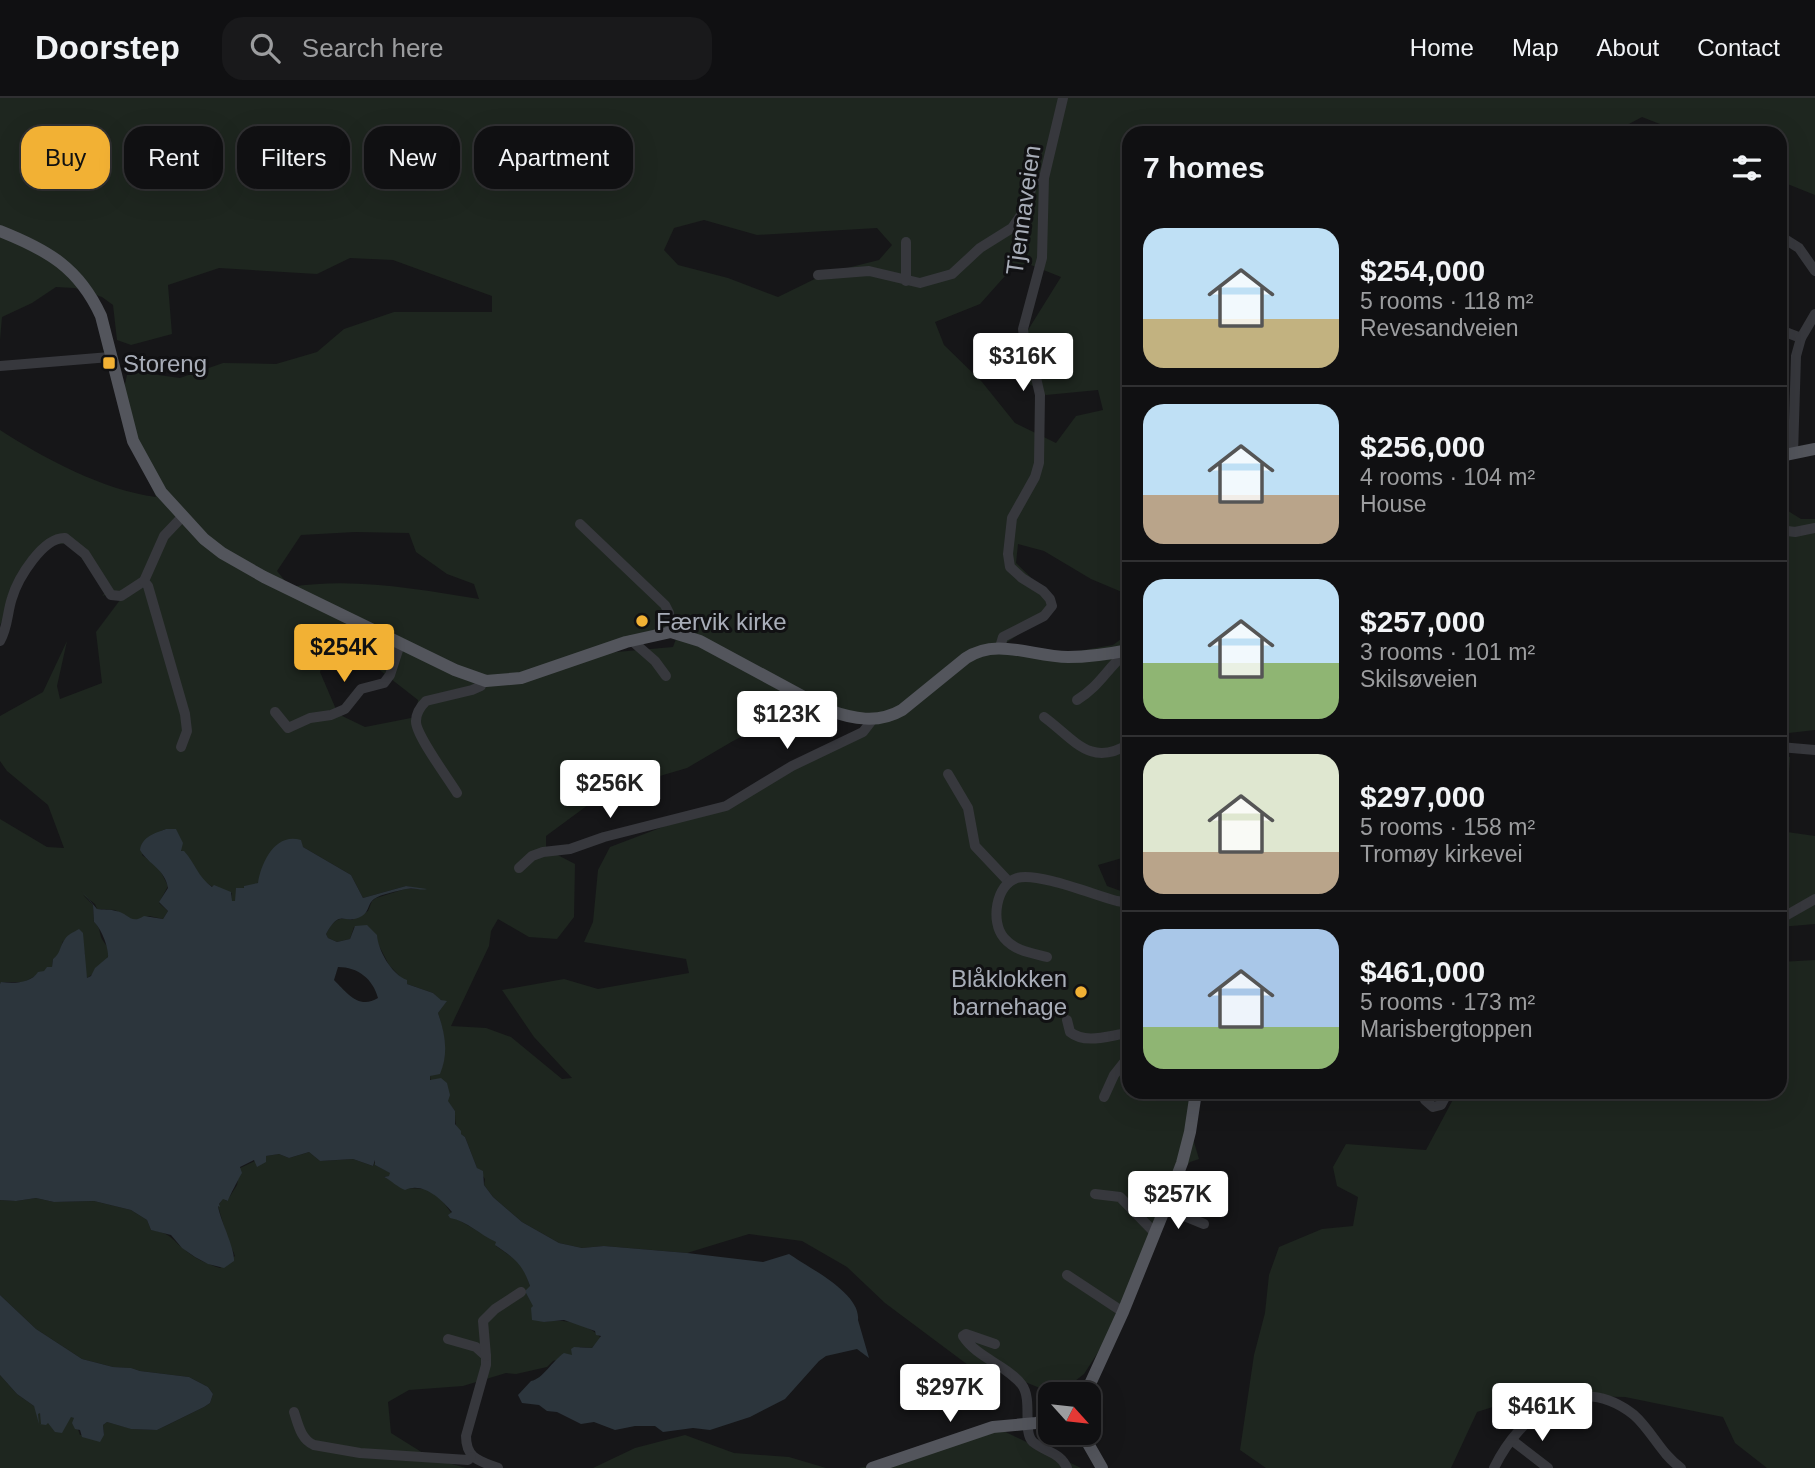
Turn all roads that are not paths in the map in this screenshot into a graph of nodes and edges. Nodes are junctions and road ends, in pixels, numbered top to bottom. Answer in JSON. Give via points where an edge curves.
{"nodes":[{"id":1,"x":1063,"y":98,"type":"edge"},
{"id":2,"x":1044,"y":178,"type":"junction"},
{"id":3,"x":0,"y":231,"type":"edge"},
{"id":4,"x":1787,"y":241,"type":"edge"},
{"id":5,"x":906,"y":242,"type":"dead end"},
{"id":6,"x":1815,"y":271,"type":"edge"},
{"id":7,"x":818,"y":275,"type":"dead end"},
{"id":8,"x":906,"y":281,"type":"junction"},
{"id":9,"x":1815,"y":314,"type":"edge"},
{"id":10,"x":1787,"y":333,"type":"edge"},
{"id":11,"x":1801,"y":338,"type":"junction"},
{"id":12,"x":110,"y":357,"type":"junction"},
{"id":13,"x":0,"y":366,"type":"edge"},
{"id":14,"x":1787,"y":445,"type":"edge"},
{"id":15,"x":1815,"y":449,"type":"edge"},
{"id":16,"x":1787,"y":455,"type":"edge"},
{"id":17,"x":182,"y":517,"type":"junction"},
{"id":18,"x":580,"y":524,"type":"dead end"},
{"id":19,"x":1815,"y":528,"type":"edge"},
{"id":20,"x":1787,"y":531,"type":"edge"},
{"id":21,"x":144,"y":581,"type":"junction"},
{"id":22,"x":671,"y":632,"type":"junction"},
{"id":23,"x":631,"y":640,"type":"junction"},
{"id":24,"x":0,"y":641,"type":"edge"},
{"id":25,"x":400,"y":644,"type":"junction"},
{"id":26,"x":1000,"y":647,"type":"junction"},
{"id":27,"x":1122,"y":651,"type":"edge"},
{"id":28,"x":1122,"y":656,"type":"edge"},
{"id":29,"x":666,"y":676,"type":"dead end"},
{"id":30,"x":482,"y":680,"type":"junction"},
{"id":31,"x":1077,"y":700,"type":"dead end"},
{"id":32,"x":275,"y":712,"type":"dead end"},
{"id":33,"x":1044,"y":717,"type":"dead end"},
{"id":34,"x":873,"y":719,"type":"junction"},
{"id":35,"x":181,"y":747,"type":"dead end"},
{"id":36,"x":1122,"y":747,"type":"edge"},
{"id":37,"x":1787,"y":748,"type":"edge"},
{"id":38,"x":1815,"y":750,"type":"edge"},
{"id":39,"x":948,"y":774,"type":"dead end"},
{"id":40,"x":457,"y":793,"type":"dead end"},
{"id":41,"x":519,"y":868,"type":"dead end"},
{"id":42,"x":1009,"y":882,"type":"junction"},
{"id":43,"x":1815,"y":899,"type":"edge"},
{"id":44,"x":1122,"y":901,"type":"edge"},
{"id":45,"x":1787,"y":915,"type":"edge"},
{"id":46,"x":1047,"y":957,"type":"dead end"},
{"id":47,"x":1068,"y":1020,"type":"dead end"},
{"id":48,"x":1122,"y":1034,"type":"edge"},
{"id":49,"x":1122,"y":1065,"type":"edge"},
{"id":50,"x":1104,"y":1097,"type":"dead end"},
{"id":51,"x":1195,"y":1099,"type":"edge"},
{"id":52,"x":1425,"y":1099,"type":"edge"},
{"id":53,"x":1444,"y":1099,"type":"edge"},
{"id":54,"x":1095,"y":1194,"type":"dead end"},
{"id":55,"x":1165,"y":1208,"type":"junction"},
{"id":56,"x":1204,"y":1224,"type":"dead end"},
{"id":57,"x":1155,"y":1233,"type":"junction"},
{"id":58,"x":1068,"y":1275,"type":"dead end"},
{"id":59,"x":522,"y":1292,"type":"dead end"},
{"id":60,"x":1123,"y":1312,"type":"junction"},
{"id":61,"x":448,"y":1339,"type":"dead end"},
{"id":62,"x":995,"y":1344,"type":"dead end"},
{"id":63,"x":486,"y":1356,"type":"junction"},
{"id":64,"x":1091,"y":1382,"type":"edge"},
{"id":65,"x":294,"y":1412,"type":"dead end"},
{"id":66,"x":1038,"y":1422,"type":"edge"},
{"id":67,"x":1032,"y":1424,"type":"junction"},
{"id":68,"x":1038,"y":1425,"type":"edge"},
{"id":69,"x":1513,"y":1441,"type":"junction"},
{"id":70,"x":1089,"y":1446,"type":"edge"},
{"id":71,"x":471,"y":1457,"type":"junction"},
{"id":72,"x":498,"y":1468,"type":"edge"},
{"id":73,"x":872,"y":1468,"type":"edge"},
{"id":74,"x":1067,"y":1468,"type":"edge"},
{"id":75,"x":1102,"y":1468,"type":"edge"},
{"id":76,"x":1494,"y":1468,"type":"edge"},
{"id":77,"x":1548,"y":1468,"type":"edge"},
{"id":78,"x":1681,"y":1468,"type":"edge"}],
"edges":[{"from":1,"to":2,"type":"street","name":"Tjennaveien"},
{"from":2,"to":8,"type":"street","via":[[1033,183],[1025,209],[1012,228],[980,248],[952,274],[920,284]]},
{"from":2,"to":26,"type":"street","name":"Tjennaveien","via":[[1042,258],[1023,330],[1040,395],[1039,463],[1012,518],[1008,554],[1010,567],[1043,591],[1052,606],[1044,616],[1003,637]]},
{"from":3,"to":12,"type":"main road","via":[[52,255],[81,281],[101,316]]},
{"from":4,"to":6,"type":"street"},
{"from":5,"to":8,"type":"street"},
{"from":7,"to":8,"type":"street","via":[[869,271]]},
{"from":9,"to":11,"type":"street"},
{"from":10,"to":11,"type":"street"},
{"from":11,"to":14,"type":"street"},
{"from":12,"to":13,"type":"street"},
{"from":12,"to":17,"type":"main road","via":[[133,441],[161,492]]},
{"from":15,"to":16,"type":"main road"},
{"from":17,"to":21,"type":"street","via":[[164,536]]},
{"from":17,"to":25,"type":"main road","via":[[222,553]]},
{"from":18,"to":22,"type":"street","via":[[665,605]]},
{"from":19,"to":20,"type":"street"},
{"from":21,"to":24,"type":"street","via":[[121,596],[111,595],[85,554],[65,538],[54,540],[20,580]]},
{"from":21,"to":35,"type":"street","via":[[185,714],[187,731]]},
{"from":22,"to":23,"type":"main road"},
{"from":22,"to":34,"type":"main road","via":[[700,641],[828,710]]},
{"from":23,"to":29,"type":"street"},
{"from":23,"to":30,"type":"main road","via":[[534,675]]},
{"from":25,"to":30,"type":"main road"},
{"from":25,"to":32,"type":"street","via":[[384,683],[361,689],[345,709],[288,728]]},
{"from":26,"to":27,"type":"main road","via":[[1066,657]]},
{"from":26,"to":34,"type":"main road","via":[[976,651],[902,710]]},
{"from":28,"to":31,"type":"street","via":[[1095,689]]},
{"from":30,"to":40,"type":"street","via":[[481,686],[472,690],[426,701],[415,719],[420,736]]},
{"from":33,"to":36,"type":"street","via":[[1095,754]]},
{"from":34,"to":41,"type":"street","via":[[863,732],[792,766],[726,806],[570,849],[543,852]]},
{"from":37,"to":38,"type":"street"},
{"from":39,"to":42,"type":"street","via":[[968,808],[975,846]]},
{"from":42,"to":44,"type":"street","via":[[1038,878]]},
{"from":42,"to":46,"type":"street","via":[[997,904],[1001,936],[1015,948]]},
{"from":43,"to":45,"type":"street"},
{"from":47,"to":48,"type":"street","via":[[1070,1031],[1079,1038]]},
{"from":49,"to":50,"type":"street"},
{"from":51,"to":55,"type":"main road","via":[[1188,1139]]},
{"from":52,"to":53,"type":"street","via":[[1433,1107]]},
{"from":54,"to":57,"type":"street","via":[[1120,1197]]},
{"from":55,"to":56,"type":"street"},
{"from":55,"to":57,"type":"main road"},
{"from":57,"to":60,"type":"main road"},
{"from":58,"to":60,"type":"street"},
{"from":59,"to":63,"type":"street","via":[[483,1321]]},
{"from":60,"to":64,"type":"main road"},
{"from":61,"to":63,"type":"street","via":[[476,1347]]},
{"from":62,"to":67,"type":"street","via":[[963,1336],[1022,1385]]},
{"from":63,"to":71,"type":"street","via":[[466,1436]]},
{"from":65,"to":71,"type":"street","via":[[303,1437],[314,1445],[410,1458]]},
{"from":66,"to":67,"type":"main road"},
{"from":67,"to":68,"type":"main road"},
{"from":67,"to":73,"type":"main road","via":[[993,1427]]},
{"from":67,"to":74,"type":"street","via":[[1029,1436]]},
{"from":69,"to":76,"type":"street"},
{"from":69,"to":77,"type":"street"},
{"from":69,"to":78,"type":"street","via":[[1546,1407],[1572,1397],[1591,1396],[1633,1415]]},
{"from":70,"to":75,"type":"main road"},
{"from":71,"to":72,"type":"street"}]}
